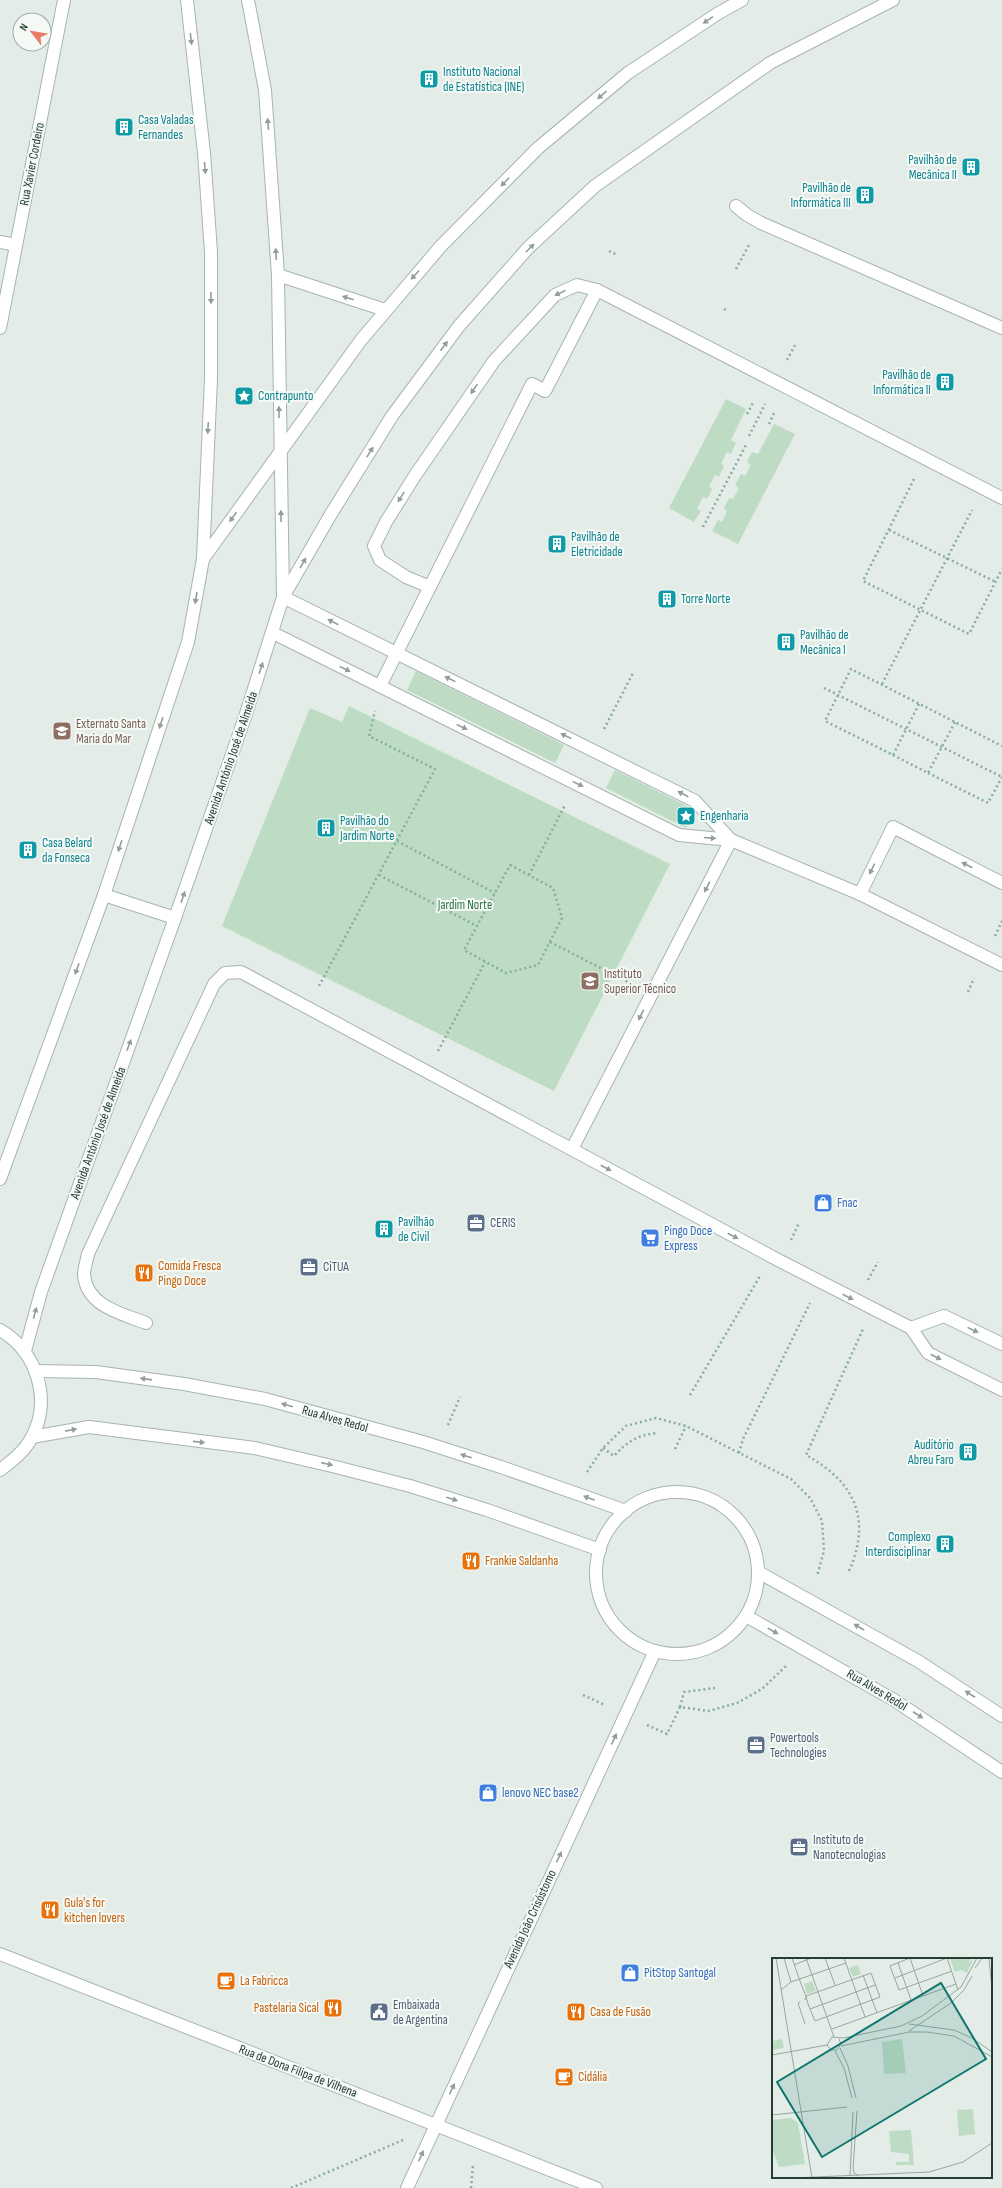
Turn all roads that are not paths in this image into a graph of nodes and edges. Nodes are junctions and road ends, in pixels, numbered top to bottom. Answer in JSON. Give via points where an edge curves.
{"nodes":[{"id":1,"x":64,"y":0,"type":"edge"},
{"id":2,"x":186,"y":0,"type":"edge"},
{"id":3,"x":248,"y":0,"type":"edge"},
{"id":4,"x":742,"y":0,"type":"edge"},
{"id":5,"x":893,"y":0,"type":"edge"},
{"id":6,"x":736,"y":206,"type":"dead end"},
{"id":7,"x":0,"y":242,"type":"edge"},
{"id":8,"x":16,"y":245,"type":"junction"},
{"id":9,"x":278,"y":275,"type":"junction"},
{"id":10,"x":597,"y":290,"type":"junction"},
{"id":11,"x":385,"y":310,"type":"junction"},
{"id":12,"x":0,"y":328,"type":"edge"},
{"id":13,"x":1002,"y":328,"type":"edge"},
{"id":14,"x":279,"y":451,"type":"junction"},
{"id":15,"x":1002,"y":498,"type":"edge"},
{"id":16,"x":203,"y":560,"type":"junction"},
{"id":17,"x":430,"y":588,"type":"junction"},
{"id":18,"x":283,"y":597,"type":"junction"},
{"id":19,"x":273,"y":633,"type":"junction"},
{"id":20,"x":396,"y":653,"type":"junction"},
{"id":21,"x":380,"y":686,"type":"junction"},
{"id":22,"x":731,"y":840,"type":"junction"},
{"id":23,"x":1002,"y":883,"type":"edge"},
{"id":24,"x":860,"y":894,"type":"junction"},
{"id":25,"x":104,"y":895,"type":"junction"},
{"id":26,"x":175,"y":918,"type":"junction"},
{"id":27,"x":1002,"y":965,"type":"edge"},
{"id":28,"x":572,"y":1149,"type":"junction"},
{"id":29,"x":0,"y":1179,"type":"edge"},
{"id":30,"x":146,"y":1323,"type":"dead end"},
{"id":31,"x":911,"y":1328,"type":"junction"},
{"id":32,"x":0,"y":1330,"type":"edge"},
{"id":33,"x":1002,"y":1344,"type":"edge"},
{"id":34,"x":25,"y":1351,"type":"junction"},
{"id":35,"x":36,"y":1371,"type":"junction"},
{"id":36,"x":1002,"y":1390,"type":"edge"},
{"id":37,"x":32,"y":1438,"type":"junction"},
{"id":38,"x":0,"y":1470,"type":"edge"},
{"id":39,"x":626,"y":1511,"type":"junction"},
{"id":40,"x":600,"y":1550,"type":"junction"},
{"id":41,"x":758,"y":1572,"type":"junction"},
{"id":42,"x":746,"y":1616,"type":"junction"},
{"id":43,"x":655,"y":1651,"type":"junction"},
{"id":44,"x":1002,"y":1716,"type":"edge"},
{"id":45,"x":1002,"y":1772,"type":"edge"},
{"id":46,"x":0,"y":1954,"type":"edge"},
{"id":47,"x":436,"y":2125,"type":"junction"},
{"id":48,"x":407,"y":2188,"type":"edge"},
{"id":49,"x":596,"y":2188,"type":"edge"}],
"edges":[{"from":1,"to":8,"type":"street","name":"Rua Xavier Cordeiro"},
{"from":2,"to":16,"type":"street","one_way":true,"via":[[204,153],[211,252],[211,379]]},
{"from":9,"to":3,"type":"street","one_way":true,"via":[[265,90]]},
{"from":4,"to":11,"type":"street","one_way":true,"via":[[628,73],[538,148],[442,246]]},
{"from":18,"to":5,"type":"street","one_way":true,"via":[[392,416],[459,326],[528,248],[595,186],[770,63]]},
{"from":6,"to":13,"type":"street","via":[[761,223]]},
{"from":7,"to":8,"type":"street"},
{"from":8,"to":12,"type":"street","name":"Rua Xavier Cordeiro"},
{"from":11,"to":9,"type":"street","one_way":true},
{"from":14,"to":9,"type":"street","one_way":true},
{"from":10,"to":15,"type":"street"},
{"from":10,"to":17,"type":"street","via":[[545,391],[532,384]]},
{"from":10,"to":17,"type":"street","one_way":true,"via":[[577,286],[555,295],[494,361],[386,522],[374,546],[380,560],[406,577]]},
{"from":11,"to":14,"type":"street"},
{"from":14,"to":16,"type":"street","one_way":true},
{"from":18,"to":14,"type":"street","one_way":true},
{"from":16,"to":25,"type":"street","one_way":true,"via":[[188,642]]},
{"from":17,"to":20,"type":"street"},
{"from":18,"to":19,"type":"street","name":"Avenida António José de Almeida"},
{"from":20,"to":18,"type":"street","one_way":true},
{"from":19,"to":21,"type":"street","one_way":true},
{"from":26,"to":19,"type":"street","name":"Avenida António José de Almeida","one_way":true},
{"from":20,"to":21,"type":"street"},
{"from":22,"to":20,"type":"street","one_way":true,"via":[[695,801]]},
{"from":21,"to":22,"type":"street","one_way":true,"via":[[679,835]]},
{"from":22,"to":24,"type":"street"},
{"from":22,"to":28,"type":"street","one_way":true},
{"from":23,"to":24,"type":"street","one_way":true,"via":[[893,827]]},
{"from":24,"to":27,"type":"street"},
{"from":25,"to":26,"type":"street"},
{"from":25,"to":29,"type":"street","one_way":true},
{"from":34,"to":26,"type":"street","name":"Avenida António José de Almeida","one_way":true,"via":[[41,1292]]},
{"from":28,"to":30,"type":"street","via":[[242,972],[225,973],[214,984],[88,1254],[84,1274],[88,1292],[102,1306]]},
{"from":28,"to":31,"type":"street","one_way":true,"via":[[771,1257]]},
{"from":31,"to":33,"type":"street","one_way":true,"via":[[944,1316]]},
{"from":31,"to":36,"type":"street","one_way":true,"via":[[928,1353]]},
{"from":32,"to":34,"type":"street"},
{"from":34,"to":35,"type":"street"},
{"from":35,"to":37,"type":"street","via":[[41,1393],[40,1416]]},
{"from":39,"to":35,"type":"street","name":"Rua Alves Redol","one_way":true,"via":[[423,1442],[265,1399],[184,1384],[96,1372]]},
{"from":37,"to":38,"type":"street","via":[[19,1456]]},
{"from":37,"to":40,"type":"street","one_way":true,"via":[[89,1427],[255,1448],[410,1486]]},
{"from":39,"to":40,"type":"street","via":[[612,1525]]},
{"from":39,"to":41,"type":"street","via":[[643,1500],[665,1492],[688,1492],[710,1498],[730,1511],[745,1528],[755,1548]]},
{"from":40,"to":43,"type":"street","via":[[597,1586],[604,1608],[625,1635],[644,1648]]},
{"from":41,"to":42,"type":"street","via":[[755,1595]]},
{"from":44,"to":41,"type":"street","one_way":true,"via":[[892,1646]]},
{"from":42,"to":43,"type":"street","via":[[722,1641],[701,1650],[678,1654]]},
{"from":42,"to":45,"type":"street","name":"Rua Alves Redol","one_way":true,"via":[[894,1700]]},
{"from":47,"to":43,"type":"street","name":"Avenida João Crisóstomo","one_way":true},
{"from":46,"to":47,"type":"street","name":"Rua de Dona Filipa de Vilhena"},
{"from":48,"to":47,"type":"street","name":"Avenida João Crisóstomo","one_way":true},
{"from":47,"to":49,"type":"street","name":"Rua de Dona Filipa de Vilhena"}]}
